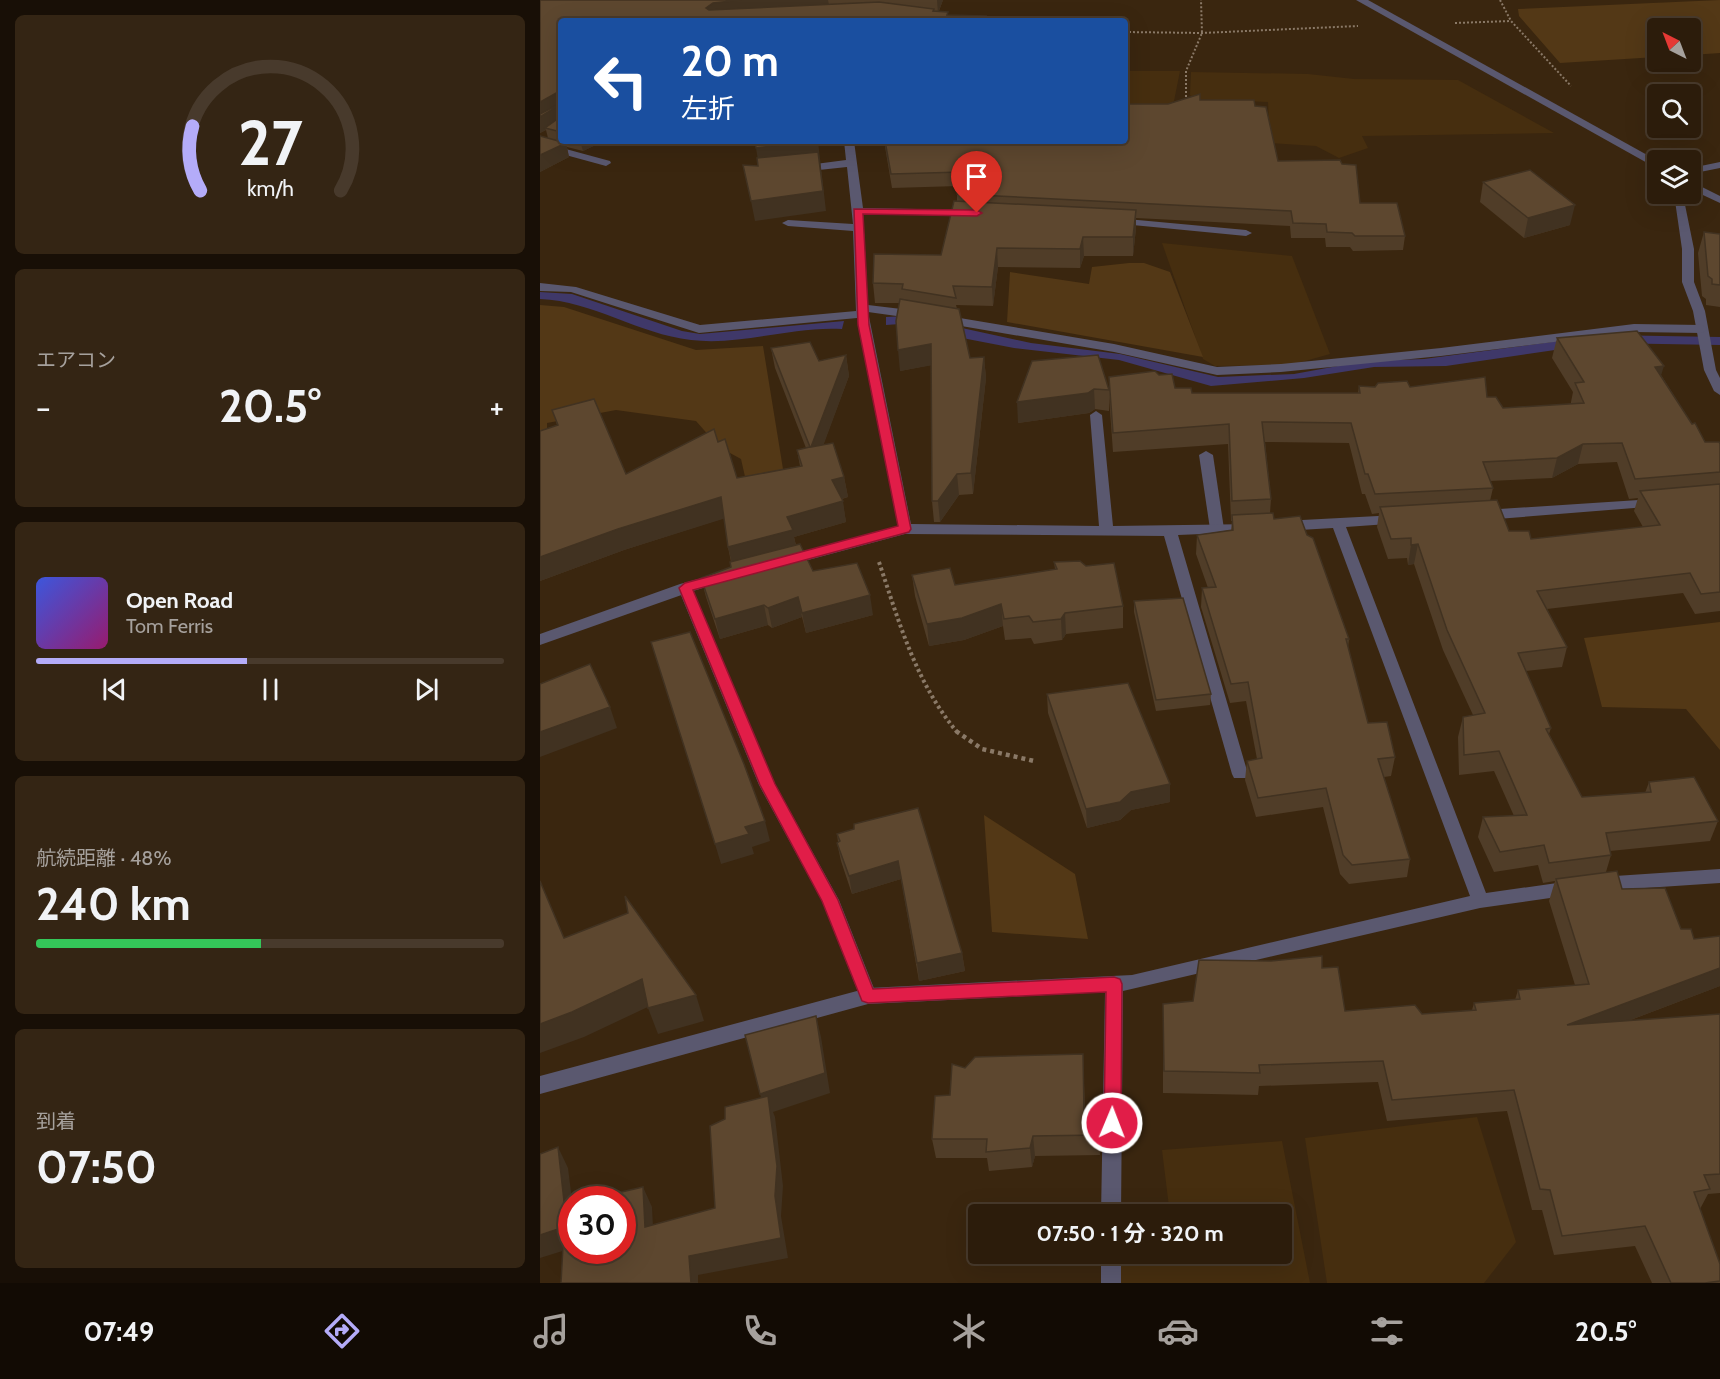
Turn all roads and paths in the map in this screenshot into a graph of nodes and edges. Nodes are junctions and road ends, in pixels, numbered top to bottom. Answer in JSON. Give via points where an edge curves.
{"nodes":[{"id":1,"x":1201,"y":0,"type":"edge"},
{"id":2,"x":1361,"y":0,"type":"edge"},
{"id":3,"x":1500,"y":0,"type":"edge"},
{"id":4,"x":1511,"y":21,"type":"junction"},
{"id":5,"x":1453,"y":23,"type":"dead end"},
{"id":6,"x":1360,"y":26,"type":"dead end"},
{"id":7,"x":1128,"y":32,"type":"edge"},
{"id":8,"x":1202,"y":33,"type":"junction"},
{"id":9,"x":1574,"y":89,"type":"dead end"},
{"id":10,"x":1186,"y":105,"type":"edge"},
{"id":11,"x":542,"y":141,"type":"edge"},
{"id":12,"x":849,"y":144,"type":"edge"},
{"id":13,"x":1647,"y":160,"type":"edge"},
{"id":14,"x":606,"y":163,"type":"dead end"},
{"id":15,"x":852,"y":163,"type":"junction"},
{"id":16,"x":1720,"y":165,"type":"edge"},
{"id":17,"x":1701,"y":169,"type":"edge"},
{"id":18,"x":788,"y":170,"type":"edge"},
{"id":19,"x":1701,"y":190,"type":"edge"},
{"id":20,"x":1720,"y":200,"type":"edge"},
{"id":21,"x":1680,"y":204,"type":"edge"},
{"id":22,"x":858,"y":211,"type":"junction"},
{"id":23,"x":989,"y":214,"type":"edge"},
{"id":24,"x":1104,"y":220,"type":"edge"},
{"id":25,"x":788,"y":223,"type":"dead end"},
{"id":26,"x":859,"y":228,"type":"junction"},
{"id":27,"x":1246,"y":233,"type":"dead end"},
{"id":28,"x":540,"y":288,"type":"edge"},
{"id":29,"x":863,"y":311,"type":"junction"},
{"id":30,"x":1702,"y":329,"type":"junction"},
{"id":31,"x":1720,"y":391,"type":"edge"},
{"id":32,"x":1096,"y":415,"type":"dead end"},
{"id":33,"x":1206,"y":455,"type":"dead end"},
{"id":34,"x":1673,"y":501,"type":"edge"},
{"id":35,"x":1465,"y":516,"type":"edge"},
{"id":36,"x":1407,"y":520,"type":"edge"},
{"id":37,"x":1338,"y":524,"type":"junction"},
{"id":38,"x":905,"y":529,"type":"junction"},
{"id":39,"x":1217,"y":529,"type":"junction"},
{"id":40,"x":1106,"y":530,"type":"junction"},
{"id":41,"x":1170,"y":531,"type":"junction"},
{"id":42,"x":870,"y":538,"type":"junction"},
{"id":43,"x":766,"y":566,"type":"edge"},
{"id":44,"x":731,"y":575,"type":"edge"},
{"id":45,"x":685,"y":588,"type":"junction"},
{"id":46,"x":541,"y":637,"type":"edge"},
{"id":47,"x":1034,"y":761,"type":"dead end"},
{"id":48,"x":1240,"y":774,"type":"dead end"},
{"id":49,"x":1720,"y":876,"type":"edge"},
{"id":50,"x":1480,"y":901,"type":"junction"},
{"id":51,"x":1114,"y":984,"type":"junction"},
{"id":52,"x":868,"y":996,"type":"junction"},
{"id":53,"x":540,"y":1086,"type":"edge"},
{"id":54,"x":1111,"y":1204,"type":"edge"},
{"id":55,"x":1111,"y":1264,"type":"edge"},
{"id":56,"x":1111,"y":1283,"type":"edge"}],
"edges":[{"from":1,"to":8,"type":"path"},
{"from":2,"to":13,"type":"street"},
{"from":3,"to":4,"type":"path"},
{"from":4,"to":5,"type":"path"},
{"from":4,"to":9,"type":"path"},
{"from":6,"to":8,"type":"path"},
{"from":7,"to":8,"type":"path"},
{"from":8,"to":10,"type":"path","via":[[1186,71]]},
{"from":11,"to":14,"type":"street"},
{"from":12,"to":15,"type":"street"},
{"from":15,"to":18,"type":"street"},
{"from":15,"to":22,"type":"street"},
{"from":16,"to":17,"type":"street"},
{"from":19,"to":20,"type":"street"},
{"from":21,"to":30,"type":"street","via":[[1688,249],[1688,282],[1700,311]]},
{"from":22,"to":23,"type":"street"},
{"from":22,"to":26,"type":"street"},
{"from":24,"to":27,"type":"street"},
{"from":25,"to":26,"type":"street"},
{"from":26,"to":29,"type":"street"},
{"from":28,"to":29,"type":"street","via":[[572,289],[699,329]]},
{"from":29,"to":30,"type":"street","via":[[887,310],[1114,348],[1217,371],[1441,352],[1635,328]]},
{"from":29,"to":38,"type":"street"},
{"from":30,"to":31,"type":"street","via":[[1710,370]]},
{"from":32,"to":40,"type":"street"},
{"from":33,"to":39,"type":"street"},
{"from":34,"to":35,"type":"street"},
{"from":36,"to":37,"type":"street"},
{"from":37,"to":39,"type":"street"},
{"from":37,"to":50,"type":"street"},
{"from":38,"to":40,"type":"street"},
{"from":38,"to":42,"type":"street"},
{"from":39,"to":41,"type":"street"},
{"from":40,"to":41,"type":"street"},
{"from":41,"to":48,"type":"street"},
{"from":42,"to":43,"type":"street"},
{"from":42,"to":47,"type":"path","via":[[918,671],[946,721],[976,746]]},
{"from":44,"to":45,"type":"street"},
{"from":45,"to":46,"type":"street"},
{"from":45,"to":52,"type":"street","via":[[767,785],[830,900]]},
{"from":49,"to":50,"type":"street","via":[[1604,884]]},
{"from":50,"to":51,"type":"street","via":[[1304,944]]},
{"from":51,"to":52,"type":"street"},
{"from":51,"to":54,"type":"street"},
{"from":52,"to":53,"type":"street"},
{"from":55,"to":56,"type":"street"}]}
